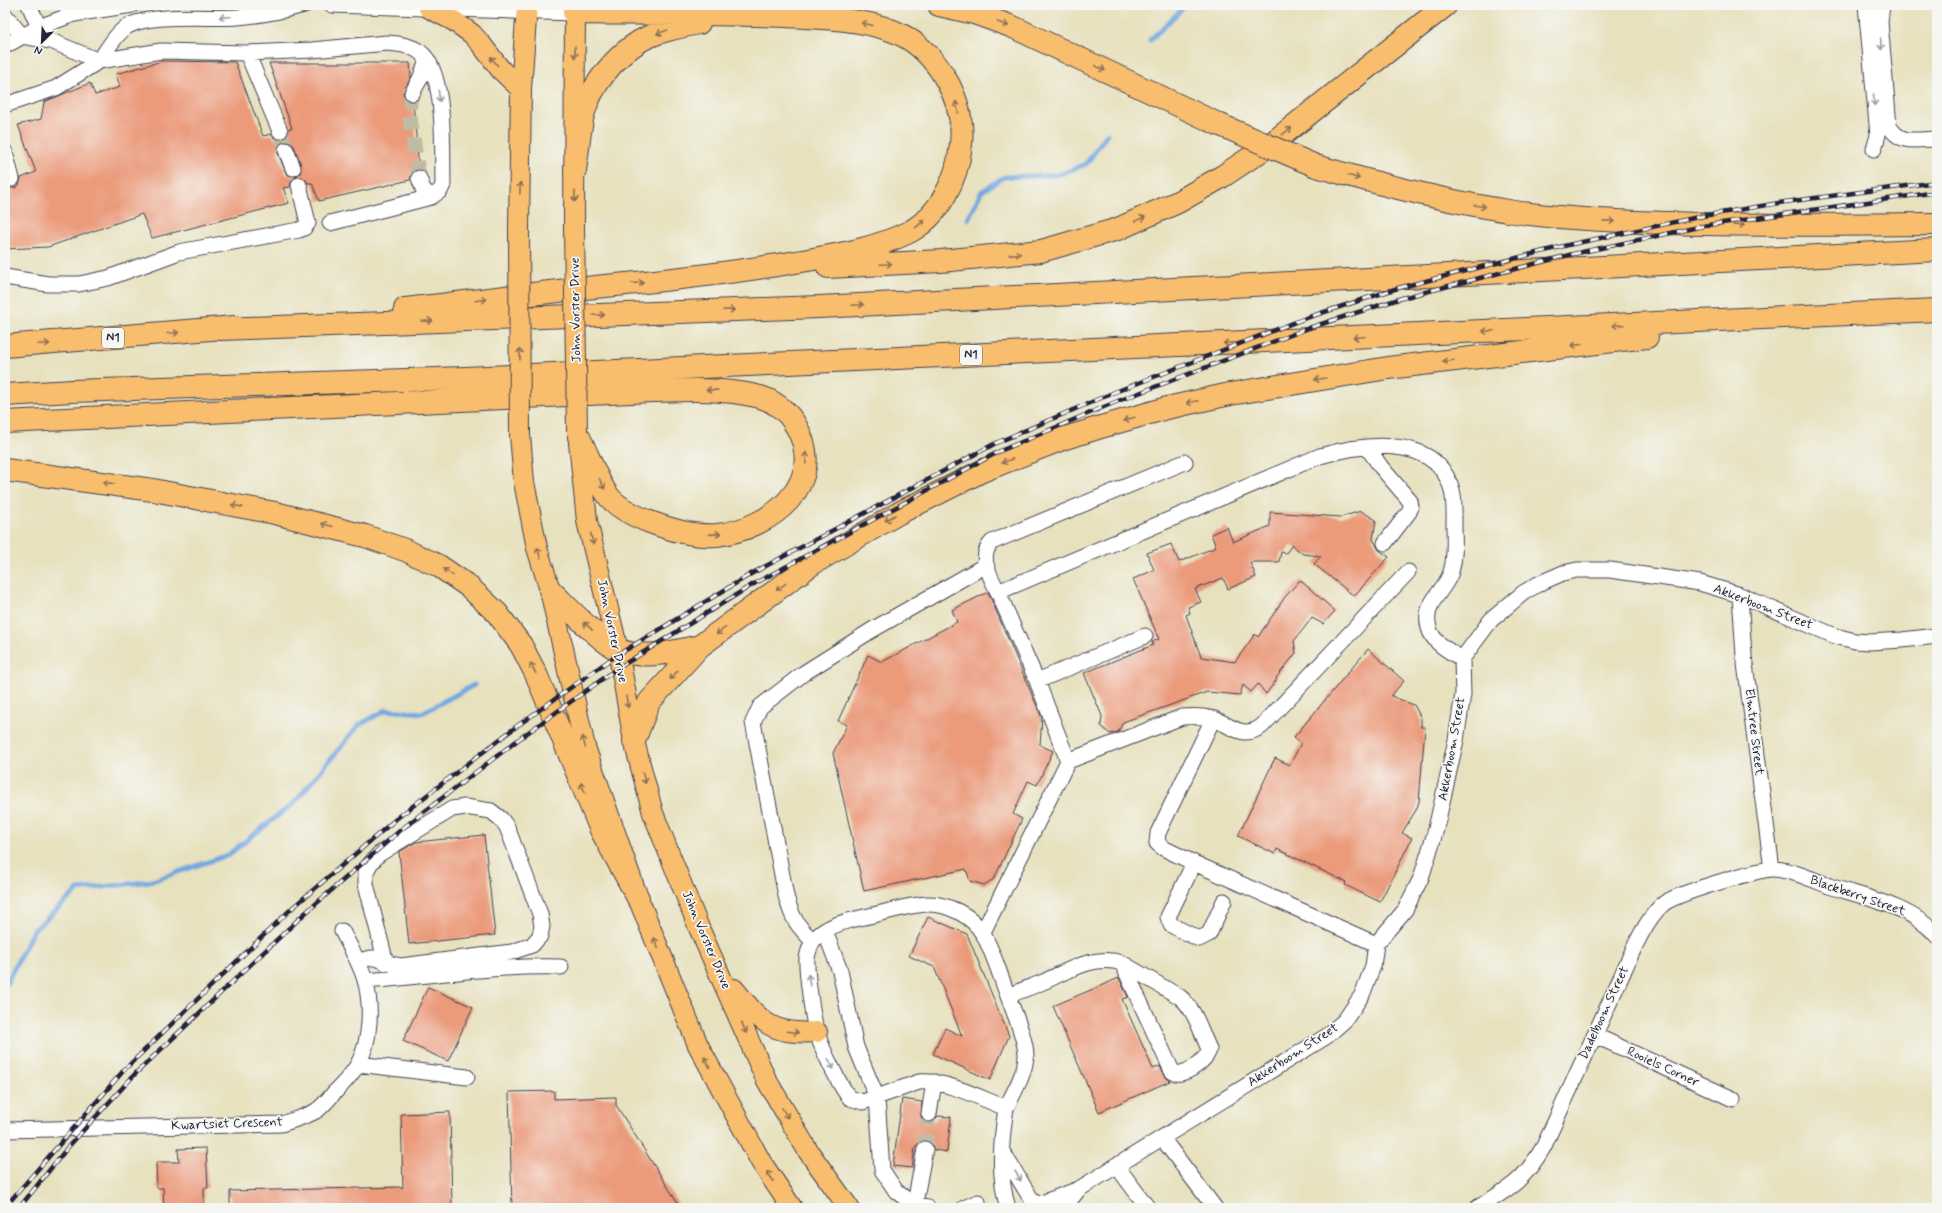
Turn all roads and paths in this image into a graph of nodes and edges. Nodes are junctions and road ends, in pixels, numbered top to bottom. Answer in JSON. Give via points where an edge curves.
{"nodes":[{"id":1,"x":13,"y":5,"type":"edge"},
{"id":2,"x":29,"y":5,"type":"edge"},
{"id":3,"x":132,"y":5,"type":"edge"},
{"id":4,"x":304,"y":5,"type":"edge"},
{"id":5,"x":332,"y":5,"type":"edge"},
{"id":6,"x":939,"y":5,"type":"edge"},
{"id":7,"x":1446,"y":5,"type":"edge"},
{"id":8,"x":1866,"y":5,"type":"edge"},
{"id":9,"x":1882,"y":5,"type":"edge"},
{"id":10,"x":429,"y":8,"type":"junction"},
{"id":11,"x":527,"y":8,"type":"edge"},
{"id":12,"x":5,"y":9,"type":"edge"},
{"id":13,"x":575,"y":9,"type":"edge"},
{"id":14,"x":741,"y":14,"type":"junction"},
{"id":15,"x":5,"y":15,"type":"edge"},
{"id":16,"x":39,"y":27,"type":"junction"},
{"id":17,"x":22,"y":36,"type":"junction"},
{"id":18,"x":51,"y":41,"type":"junction"},
{"id":19,"x":5,"y":46,"type":"edge"},
{"id":20,"x":247,"y":53,"type":"junction"},
{"id":21,"x":427,"y":60,"type":"junction"},
{"id":22,"x":99,"y":62,"type":"junction"},
{"id":23,"x":521,"y":89,"type":"junction"},
{"id":24,"x":412,"y":93,"type":"tunnel mouth"},
{"id":25,"x":5,"y":105,"type":"edge"},
{"id":26,"x":280,"y":131,"type":"tunnel mouth"},
{"id":27,"x":1937,"y":138,"type":"edge"},
{"id":28,"x":1874,"y":149,"type":"dead end"},
{"id":29,"x":286,"y":150,"type":"tunnel mouth"},
{"id":30,"x":5,"y":152,"type":"edge"},
{"id":31,"x":293,"y":168,"type":"dead end"},
{"id":32,"x":575,"y":170,"type":"junction"},
{"id":33,"x":419,"y":178,"type":"tunnel mouth"},
{"id":34,"x":12,"y":179,"type":"dead end"},
{"id":35,"x":299,"y":185,"type":"dead end"},
{"id":36,"x":431,"y":197,"type":"junction"},
{"id":37,"x":330,"y":223,"type":"dead end"},
{"id":38,"x":1937,"y":224,"type":"edge"},
{"id":39,"x":1937,"y":250,"type":"edge"},
{"id":40,"x":749,"y":271,"type":"junction"},
{"id":41,"x":5,"y":277,"type":"edge"},
{"id":42,"x":1937,"y":310,"type":"edge"},
{"id":43,"x":1937,"y":315,"type":"edge"},
{"id":44,"x":220,"y":329,"type":"junction"},
{"id":45,"x":5,"y":346,"type":"edge"},
{"id":46,"x":5,"y":395,"type":"edge"},
{"id":47,"x":5,"y":422,"type":"edge"},
{"id":48,"x":578,"y":434,"type":"junction"},
{"id":49,"x":1367,"y":447,"type":"junction"},
{"id":50,"x":1185,"y":462,"type":"dead end"},
{"id":51,"x":5,"y":470,"type":"edge"},
{"id":52,"x":1384,"y":543,"type":"dead end"},
{"id":53,"x":986,"y":565,"type":"junction"},
{"id":54,"x":1408,"y":572,"type":"dead end"},
{"id":55,"x":550,"y":590,"type":"junction"},
{"id":56,"x":998,"y":592,"type":"junction"},
{"id":57,"x":1740,"y":595,"type":"junction"},
{"id":58,"x":1145,"y":636,"type":"dead end"},
{"id":59,"x":1937,"y":636,"type":"edge"},
{"id":60,"x":700,"y":646,"type":"junction"},
{"id":61,"x":618,"y":650,"type":"junction"},
{"id":62,"x":1462,"y":659,"type":"junction"},
{"id":63,"x":1037,"y":681,"type":"junction"},
{"id":64,"x":1213,"y":719,"type":"junction"},
{"id":65,"x":634,"y":741,"type":"junction"},
{"id":66,"x":1068,"y":761,"type":"junction"},
{"id":67,"x":1194,"y":863,"type":"junction"},
{"id":68,"x":1772,"y":869,"type":"junction"},
{"id":69,"x":638,"y":898,"type":"junction"},
{"id":70,"x":1224,"y":901,"type":"dead end"},
{"id":71,"x":342,"y":931,"type":"dead end"},
{"id":72,"x":825,"y":931,"type":"junction"},
{"id":73,"x":983,"y":932,"type":"junction"},
{"id":74,"x":1937,"y":936,"type":"edge"},
{"id":75,"x":813,"y":941,"type":"junction"},
{"id":76,"x":1376,"y":944,"type":"junction"},
{"id":77,"x":358,"y":962,"type":"junction"},
{"id":78,"x":386,"y":962,"type":"junction"},
{"id":79,"x":1122,"y":963,"type":"junction"},
{"id":80,"x":561,"y":967,"type":"dead end"},
{"id":81,"x":721,"y":974,"type":"junction"},
{"id":82,"x":365,"y":981,"type":"junction"},
{"id":83,"x":1008,"y":996,"type":"junction"},
{"id":84,"x":817,"y":1032,"type":"junction"},
{"id":85,"x":1594,"y":1035,"type":"junction"},
{"id":86,"x":358,"y":1064,"type":"junction"},
{"id":87,"x":468,"y":1077,"type":"dead end"},
{"id":88,"x":934,"y":1082,"type":"junction"},
{"id":89,"x":877,"y":1098,"type":"junction"},
{"id":90,"x":1733,"y":1099,"type":"dead end"},
{"id":91,"x":1006,"y":1108,"type":"junction"},
{"id":92,"x":929,"y":1114,"type":"tunnel mouth"},
{"id":93,"x":5,"y":1130,"type":"edge"},
{"id":94,"x":1162,"y":1138,"type":"junction"},
{"id":95,"x":925,"y":1149,"type":"tunnel mouth"},
{"id":96,"x":1002,"y":1151,"type":"junction"},
{"id":97,"x":1116,"y":1166,"type":"junction"},
{"id":98,"x":1078,"y":1189,"type":"junction"},
{"id":99,"x":978,"y":1202,"type":"dead end"},
{"id":100,"x":921,"y":1205,"type":"edge"},
{"id":101,"x":1039,"y":1205,"type":"edge"},
{"id":102,"x":792,"y":1208,"type":"edge"},
{"id":103,"x":849,"y":1208,"type":"edge"},
{"id":104,"x":964,"y":1208,"type":"edge"},
{"id":105,"x":1008,"y":1208,"type":"edge"},
{"id":106,"x":1013,"y":1208,"type":"edge"},
{"id":107,"x":1064,"y":1208,"type":"edge"},
{"id":108,"x":1148,"y":1208,"type":"edge"},
{"id":109,"x":1215,"y":1208,"type":"edge"},
{"id":110,"x":1477,"y":1208,"type":"edge"}],
"edges":[{"from":1,"to":12,"type":"street"},
{"from":2,"to":16,"type":"street"},
{"from":3,"to":16,"type":"street","via":[[74,14]]},
{"from":4,"to":22,"type":"street","one_way":true,"via":[[280,12],[239,17],[189,17],[140,22],[124,29]]},
{"from":5,"to":10,"type":"street"},
{"from":6,"to":38,"type":"highway","one_way":true,"bridge":true,"via":[[974,13],[1013,27],[1218,124],[1316,166],[1457,203],[1602,221],[1728,225]]},
{"from":40,"to":7,"type":"highway","one_way":true,"via":[[941,261],[1041,251],[1118,229],[1198,191],[1271,144]]},
{"from":8,"to":28,"type":"street","one_way":true,"via":[[1878,135]]},
{"from":9,"to":27,"type":"street","one_way":true,"via":[[1880,22],[1889,126],[1903,140]]},
{"from":10,"to":11,"type":"street"},
{"from":23,"to":10,"type":"main road","one_way":true,"via":[[501,70],[472,34]]},
{"from":11,"to":13,"type":"street"},
{"from":11,"to":23,"type":"main road"},
{"from":13,"to":14,"type":"highway"},
{"from":13,"to":32,"type":"main road","name":"John Vorster Drive","one_way":true},
{"from":14,"to":32,"type":"highway","one_way":true,"via":[[670,29],[640,41],[624,53],[604,75],[583,115]]},
{"from":40,"to":14,"type":"highway","one_way":true,"via":[[879,245],[910,232],[937,209],[954,173],[962,140],[956,100],[945,78],[924,51],[907,37],[892,30],[856,22]]},
{"from":15,"to":17,"type":"street"},
{"from":16,"to":17,"type":"street"},
{"from":16,"to":18,"type":"street"},
{"from":17,"to":18,"type":"street"},
{"from":17,"to":19,"type":"street"},
{"from":18,"to":22,"type":"street"},
{"from":20,"to":21,"type":"street","via":[[387,43],[410,47],[421,52]]},
{"from":20,"to":22,"type":"street","via":[[161,51]]},
{"from":20,"to":26,"type":"street"},
{"from":21,"to":24,"type":"street"},
{"from":21,"to":36,"type":"street","one_way":true,"via":[[437,79],[443,185],[440,191]]},
{"from":22,"to":25,"type":"street","via":[[56,88]]},
{"from":55,"to":23,"type":"main road","one_way":true,"bridge":true,"via":[[537,548],[524,482],[520,435]]},
{"from":29,"to":31,"type":"street"},
{"from":30,"to":34,"type":"street"},
{"from":32,"to":48,"type":"main road","name":"John Vorster Drive","one_way":true,"bridge":true},
{"from":33,"to":36,"type":"street","via":[[423,189]]},
{"from":35,"to":41,"type":"street","via":[[308,223],[299,230],[179,252],[108,278],[85,283],[48,284]]},
{"from":36,"to":37,"type":"street"},
{"from":44,"to":39,"type":"highway","number":"N1","one_way":true,"via":[[819,307]]},
{"from":44,"to":40,"type":"highway","one_way":true},
{"from":42,"to":46,"type":"highway","number":"N1","one_way":true,"via":[[465,378]]},
{"from":43,"to":60,"type":"highway","one_way":true,"via":[[1692,331],[1388,368],[1230,394],[1167,408],[1062,439],[948,487],[812,564]]},
{"from":45,"to":44,"type":"highway","number":"N1","one_way":true},
{"from":48,"to":47,"type":"highway","one_way":true,"via":[[606,492],[618,505],[650,522],[695,534],[720,535],[767,518],[791,500],[797,491],[807,456],[794,422],[779,407],[758,396],[720,390],[336,405]]},
{"from":48,"to":61,"type":"main road","name":"John Vorster Drive","one_way":true,"via":[[587,521]]},
{"from":49,"to":52,"type":"street","via":[[1410,501],[1409,512]]},
{"from":49,"to":56,"type":"street","via":[[1347,449],[1314,459]]},
{"from":49,"to":62,"type":"street","via":[[1404,448],[1424,455],[1444,472],[1450,484],[1454,507],[1453,565],[1447,581],[1431,603],[1428,624],[1436,641]]},
{"from":50,"to":53,"type":"street","via":[[992,542],[985,555]]},
{"from":69,"to":51,"type":"highway","one_way":true,"via":[[601,830],[536,674],[521,645],[497,613],[468,586],[439,566],[365,536],[275,513],[153,490]]},
{"from":53,"to":56,"type":"street"},
{"from":53,"to":75,"type":"street","via":[[852,642],[804,673],[765,702],[755,716],[753,722],[786,896],[791,915],[798,927]]},
{"from":54,"to":64,"type":"street","via":[[1262,726],[1248,733]]},
{"from":61,"to":55,"type":"highway","one_way":true,"via":[[592,630]]},
{"from":69,"to":55,"type":"main road","one_way":true,"via":[[585,748]]},
{"from":56,"to":63,"type":"street"},
{"from":57,"to":59,"type":"street","name":"Akkerboom Street","via":[[1835,636],[1855,641]]},
{"from":57,"to":62,"type":"street","name":"Akkerboom Street","via":[[1669,577],[1610,570],[1577,570],[1563,573],[1538,584],[1500,611]]},
{"from":57,"to":68,"type":"street","name":"Elmtree Street","via":[[1744,656]]},
{"from":58,"to":63,"type":"street"},
{"from":60,"to":61,"type":"highway","via":[[654,654]]},
{"from":60,"to":65,"type":"highway","one_way":true,"via":[[649,702]]},
{"from":61,"to":65,"type":"main road","name":"John Vorster Drive","one_way":true},
{"from":62,"to":76,"type":"street","name":"Akkerboom Street","via":[[1463,694],[1460,715],[1435,833],[1421,878],[1409,905]]},
{"from":63,"to":66,"type":"street"},
{"from":64,"to":66,"type":"street","via":[[1182,717]]},
{"from":64,"to":67,"type":"street","via":[[1157,839],[1157,843],[1163,848]]},
{"from":65,"to":81,"type":"main road","name":"John Vorster Drive","one_way":true,"via":[[653,813]]},
{"from":66,"to":73,"type":"street"},
{"from":67,"to":70,"type":"street","via":[[1168,917],[1171,926],[1204,938],[1209,934]]},
{"from":67,"to":76,"type":"street"},
{"from":68,"to":74,"type":"street","name":"Blackberry Street","via":[[1801,876],[1905,911],[1924,922]]},
{"from":68,"to":85,"type":"street","name":"Dadelboom Street","via":[[1707,886],[1663,904],[1651,918],[1628,961]]},
{"from":102,"to":69,"type":"main road","one_way":true,"via":[[761,1162],[698,1045]]},
{"from":71,"to":77,"type":"street","name":"Kwartsiet Crescent"},
{"from":72,"to":73,"type":"street","via":[[836,925],[925,904],[939,904],[965,916]]},
{"from":72,"to":75,"type":"street"},
{"from":72,"to":89,"type":"street","via":[[840,971],[856,1047]]},
{"from":73,"to":83,"type":"street"},
{"from":84,"to":75,"type":"street","one_way":true,"via":[[807,960]]},
{"from":76,"to":94,"type":"street","name":"Akkerboom Street","via":[[1373,966],[1362,995],[1338,1027]]},
{"from":77,"to":78,"type":"street","via":[[372,957]]},
{"from":77,"to":82,"type":"street","name":"Kwartsiet Crescent"},
{"from":78,"to":78,"type":"street","via":[[401,966],[512,952],[532,945],[540,936],[540,914],[507,827],[491,811],[465,807],[452,809],[390,846],[370,864],[366,872],[366,884]]},
{"from":79,"to":79,"type":"street","via":[[1187,1002],[1209,1050],[1206,1058],[1182,1074],[1172,1071]]},
{"from":79,"to":83,"type":"street","via":[[1101,960],[1076,966]]},
{"from":80,"to":82,"type":"street","via":[[505,967]]},
{"from":81,"to":84,"type":"main road","one_way":true,"via":[[768,1025],[790,1033]]},
{"from":81,"to":103,"type":"main road","name":"John Vorster Drive","one_way":true,"via":[[766,1079],[808,1151]]},
{"from":82,"to":86,"type":"street","name":"Kwartsiet Crescent","via":[[368,1024],[364,1049]]},
{"from":83,"to":91,"type":"street","via":[[1026,1055],[1018,1085]]},
{"from":84,"to":89,"type":"street","one_way":true,"via":[[847,1094],[859,1101]]},
{"from":85,"to":90,"type":"street","name":"Rooiels Corner"},
{"from":85,"to":110,"type":"street","name":"Dadelboom Street","via":[[1536,1160],[1521,1179]]},
{"from":86,"to":87,"type":"street"},
{"from":86,"to":93,"type":"street","name":"Kwartsiet Crescent","via":[[344,1083],[317,1110],[282,1124]]},
{"from":88,"to":89,"type":"street","via":[[919,1082]]},
{"from":88,"to":91,"type":"street"},
{"from":88,"to":92,"type":"street"},
{"from":89,"to":100,"type":"street","via":[[882,1170],[896,1191],[906,1199]]},
{"from":91,"to":96,"type":"street"},
{"from":94,"to":97,"type":"street","name":"Akkerboom Street"},
{"from":94,"to":109,"type":"street"},
{"from":95,"to":100,"type":"street"},
{"from":96,"to":101,"type":"street","one_way":true},
{"from":96,"to":105,"type":"street","via":[[1002,1179]]},
{"from":97,"to":98,"type":"street","name":"Akkerboom Street"},
{"from":97,"to":108,"type":"street"},
{"from":98,"to":101,"type":"street","name":"Akkerboom Street"},
{"from":98,"to":107,"type":"street","name":"Akkerboom Street"},
{"from":99,"to":104,"type":"street"},
{"from":101,"to":106,"type":"street","name":"Akkerboom Street","via":[[1023,1202]]}]}
